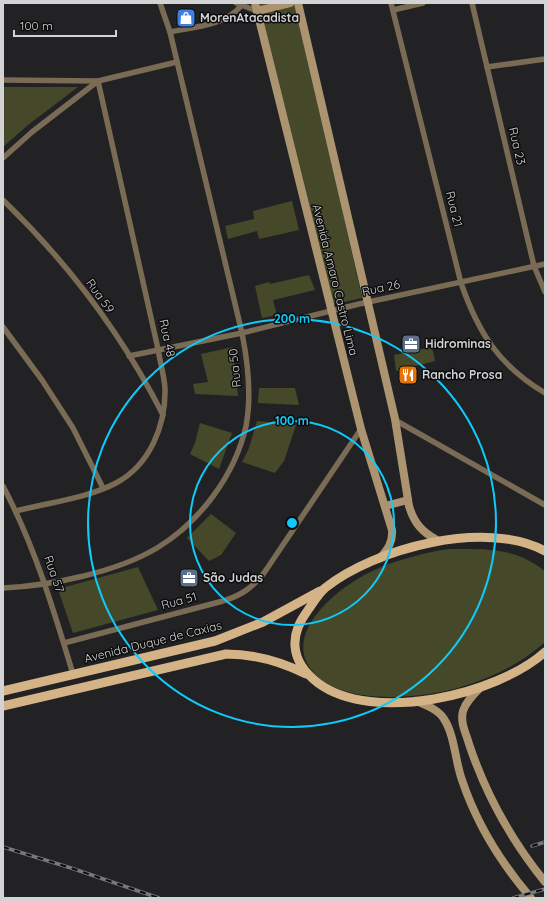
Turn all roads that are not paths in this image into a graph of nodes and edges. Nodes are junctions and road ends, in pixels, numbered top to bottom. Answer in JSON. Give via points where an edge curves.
{"nodes":[{"id":1,"x":160,"y":3,"type":"edge"},
{"id":2,"x":290,"y":3,"type":"edge"},
{"id":3,"x":298,"y":3,"type":"edge"},
{"id":4,"x":391,"y":3,"type":"edge"},
{"id":5,"x":423,"y":3,"type":"edge"},
{"id":6,"x":472,"y":3,"type":"edge"},
{"id":7,"x":239,"y":4,"type":"edge"},
{"id":8,"x":256,"y":7,"type":"edge"},
{"id":9,"x":393,"y":10,"type":"junction"},
{"id":10,"x":170,"y":32,"type":"junction"},
{"id":11,"x":545,"y":59,"type":"edge"},
{"id":12,"x":177,"y":62,"type":"junction"},
{"id":13,"x":487,"y":67,"type":"junction"},
{"id":14,"x":3,"y":80,"type":"edge"},
{"id":15,"x":98,"y":81,"type":"junction"},
{"id":16,"x":3,"y":158,"type":"edge"},
{"id":17,"x":3,"y":200,"type":"edge"},
{"id":18,"x":545,"y":264,"type":"edge"},
{"id":19,"x":534,"y":266,"type":"junction"},
{"id":20,"x":462,"y":283,"type":"junction"},
{"id":21,"x":545,"y":292,"type":"edge"},
{"id":22,"x":368,"y":302,"type":"junction"},
{"id":23,"x":330,"y":311,"type":"junction"},
{"id":24,"x":3,"y":327,"type":"edge"},
{"id":25,"x":242,"y":333,"type":"junction"},
{"id":26,"x":158,"y":349,"type":"junction"},
{"id":27,"x":129,"y":356,"type":"junction"},
{"id":28,"x":545,"y":393,"type":"edge"},
{"id":29,"x":163,"y":416,"type":"junction"},
{"id":30,"x":395,"y":420,"type":"junction"},
{"id":31,"x":361,"y":429,"type":"junction"},
{"id":32,"x":3,"y":486,"type":"edge"},
{"id":33,"x":103,"y":488,"type":"junction"},
{"id":34,"x":408,"y":500,"type":"junction"},
{"id":35,"x":545,"y":505,"type":"edge"},
{"id":36,"x":385,"y":506,"type":"junction"},
{"id":37,"x":16,"y":511,"type":"junction"},
{"id":38,"x":437,"y":540,"type":"junction"},
{"id":39,"x":533,"y":544,"type":"junction"},
{"id":40,"x":545,"y":547,"type":"edge"},
{"id":41,"x":545,"y":551,"type":"edge"},
{"id":42,"x":380,"y":558,"type":"junction"},
{"id":43,"x":46,"y":583,"type":"junction"},
{"id":44,"x":3,"y":588,"type":"edge"},
{"id":45,"x":324,"y":589,"type":"junction"},
{"id":46,"x":64,"y":643,"type":"junction"},
{"id":47,"x":545,"y":652,"type":"edge"},
{"id":48,"x":73,"y":674,"type":"junction"},
{"id":49,"x":306,"y":674,"type":"junction"},
{"id":50,"x":481,"y":687,"type":"junction"},
{"id":51,"x":3,"y":691,"type":"edge"},
{"id":52,"x":416,"y":701,"type":"junction"},
{"id":53,"x":3,"y":706,"type":"edge"},
{"id":54,"x":545,"y":882,"type":"edge"},
{"id":55,"x":532,"y":898,"type":"edge"}],
"edges":[{"from":1,"to":10,"type":"street","name":"Rua 50"},
{"from":2,"to":8,"type":"street"},
{"from":3,"to":22,"type":"street","name":"Avenida Amaro Castro Lima"},
{"from":4,"to":9,"type":"street","name":"Rua 21"},
{"from":5,"to":9,"type":"street"},
{"from":6,"to":13,"type":"street","name":"Rua 23"},
{"from":7,"to":8,"type":"street"},
{"from":7,"to":10,"type":"street","via":[[235,13],[225,20]]},
{"from":8,"to":23,"type":"street","name":"Avenida Amaro Castro Lima"},
{"from":9,"to":20,"type":"street","name":"Rua 21"},
{"from":10,"to":12,"type":"street","name":"Rua 50"},
{"from":11,"to":13,"type":"street"},
{"from":12,"to":15,"type":"street"},
{"from":12,"to":25,"type":"street","name":"Rua 50"},
{"from":13,"to":19,"type":"street","name":"Rua 23"},
{"from":14,"to":15,"type":"street"},
{"from":15,"to":16,"type":"street"},
{"from":15,"to":26,"type":"street","name":"Rua 48"},
{"from":17,"to":27,"type":"street","name":"Rua 59","via":[[64,266]]},
{"from":18,"to":19,"type":"street","name":"Rua 26"},
{"from":19,"to":20,"type":"street","name":"Rua 26"},
{"from":19,"to":21,"type":"street","name":"Rua 23"},
{"from":20,"to":22,"type":"street","name":"Rua 26"},
{"from":20,"to":28,"type":"street","name":"Rua 21","via":[[477,322],[497,355],[530,384]]},
{"from":22,"to":23,"type":"street","name":"Rua 26"},
{"from":22,"to":30,"type":"street","name":"Avenida Amaro Castro Lima"},
{"from":23,"to":25,"type":"street","name":"Rua 26"},
{"from":23,"to":31,"type":"street","name":"Avenida Amaro Castro Lima"},
{"from":24,"to":33,"type":"street","via":[[73,428]]},
{"from":25,"to":26,"type":"street","name":"Rua 26"},
{"from":25,"to":43,"type":"street","name":"Rua 50","via":[[249,377],[246,425],[239,451],[211,498],[194,517],[157,548],[103,570]]},
{"from":26,"to":27,"type":"street","name":"Rua 26"},
{"from":26,"to":29,"type":"street","name":"Rua 48","via":[[165,387]]},
{"from":27,"to":29,"type":"street","name":"Rua 59"},
{"from":29,"to":33,"type":"street","name":"Rua 48","via":[[153,445],[138,467],[116,483]]},
{"from":30,"to":34,"type":"street","name":"Avenida Amaro Castro Lima"},
{"from":30,"to":35,"type":"street"},
{"from":31,"to":36,"type":"street","name":"Avenida Amaro Castro Lima"},
{"from":31,"to":46,"type":"street","name":"Rua 51","via":[[253,587],[234,597]]},
{"from":32,"to":37,"type":"street","name":"Rua 57"},
{"from":33,"to":37,"type":"street","name":"Rua 48"},
{"from":34,"to":36,"type":"street"},
{"from":34,"to":38,"type":"street","name":"Avenida Amaro Castro Lima","via":[[416,524],[427,535]]},
{"from":36,"to":42,"type":"street","name":"Avenida Amaro Castro Lima","via":[[392,539],[390,547]]},
{"from":37,"to":43,"type":"street","name":"Rua 57"},
{"from":38,"to":39,"type":"main road","name":"Avenida Duque de Caxias","via":[[484,538]]},
{"from":38,"to":42,"type":"main road","name":"Avenida Duque de Caxias"},
{"from":39,"to":40,"type":"main road"},
{"from":39,"to":41,"type":"main road"},
{"from":42,"to":45,"type":"main road","name":"Avenida Duque de Caxias"},
{"from":43,"to":44,"type":"street","name":"Rua 50"},
{"from":43,"to":46,"type":"street","name":"Rua 57"},
{"from":45,"to":48,"type":"main road","name":"Avenida Duque de Caxias","via":[[263,622],[214,641]]},
{"from":45,"to":49,"type":"main road","via":[[302,619],[296,632],[296,653]]},
{"from":46,"to":48,"type":"street","name":"Rua 57"},
{"from":47,"to":50,"type":"main road","via":[[526,666]]},
{"from":48,"to":51,"type":"main road","name":"Avenida Duque de Caxias"},
{"from":49,"to":52,"type":"main road","via":[[324,687],[352,698]]},
{"from":49,"to":53,"type":"main road","via":[[268,658],[226,654]]},
{"from":50,"to":52,"type":"main road"},
{"from":50,"to":54,"type":"street","via":[[468,701],[463,712],[463,725],[480,776],[501,819]]},
{"from":52,"to":55,"type":"street","via":[[444,718],[476,818],[505,865]]}]}
